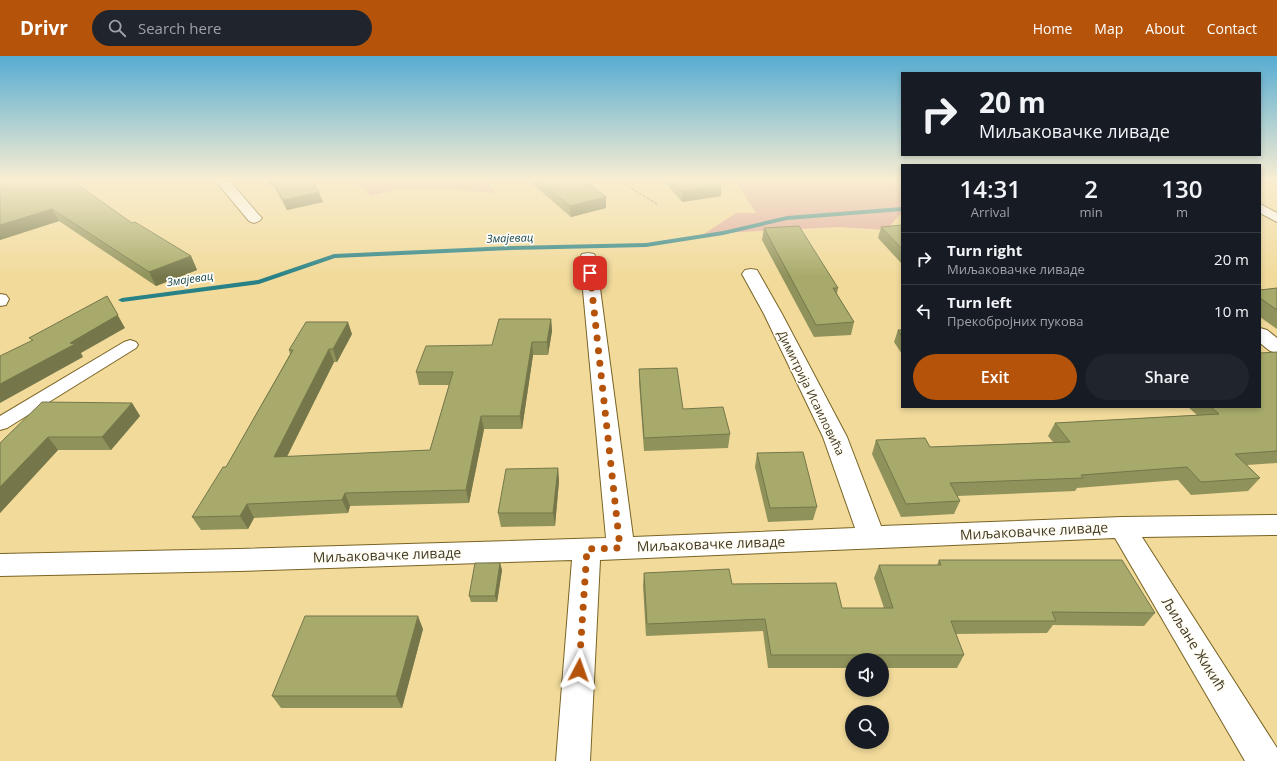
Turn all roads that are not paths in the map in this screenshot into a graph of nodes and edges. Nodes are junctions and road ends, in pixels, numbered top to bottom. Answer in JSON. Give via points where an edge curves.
{"nodes":[{"id":1,"x":249,"y":212,"type":"edge"},
{"id":2,"x":1267,"y":212,"type":"edge"},
{"id":3,"x":254,"y":218,"type":"dead end"},
{"id":4,"x":1277,"y":218,"type":"edge"},
{"id":5,"x":588,"y":258,"type":"dead end"},
{"id":6,"x":751,"y":274,"type":"dead end"},
{"id":7,"x":1261,"y":335,"type":"edge"},
{"id":8,"x":130,"y":345,"type":"dead end"},
{"id":9,"x":1277,"y":347,"type":"edge"},
{"id":10,"x":0,"y":424,"type":"edge"},
{"id":11,"x":1277,"y":525,"type":"edge"},
{"id":12,"x":1122,"y":527,"type":"junction"},
{"id":13,"x":872,"y":538,"type":"junction"},
{"id":14,"x":620,"y":548,"type":"junction"},
{"id":15,"x":587,"y":549,"type":"junction"},
{"id":16,"x":0,"y":565,"type":"edge"},
{"id":17,"x":573,"y":761,"type":"edge"},
{"id":18,"x":1266,"y":761,"type":"edge"}],
"edges":[{"from":1,"to":3,"type":"street"},
{"from":2,"to":4,"type":"lane"},
{"from":5,"to":14,"type":"street"},
{"from":6,"to":13,"type":"street","name":"Димитрија Исаиловића","via":[[835,437]]},
{"from":7,"to":9,"type":"street"},
{"from":8,"to":10,"type":"lane"},
{"from":11,"to":12,"type":"street","name":"Миљаковачке ливаде"},
{"from":12,"to":13,"type":"street","name":"Миљаковачке ливаде"},
{"from":12,"to":18,"type":"street","name":"Љиљане Жикић"},
{"from":13,"to":14,"type":"street","name":"Миљаковачке ливаде"},
{"from":14,"to":15,"type":"street","name":"Миљаковачке ливаде"},
{"from":15,"to":16,"type":"street","name":"Миљаковачке ливаде"},
{"from":15,"to":17,"type":"street"}]}
